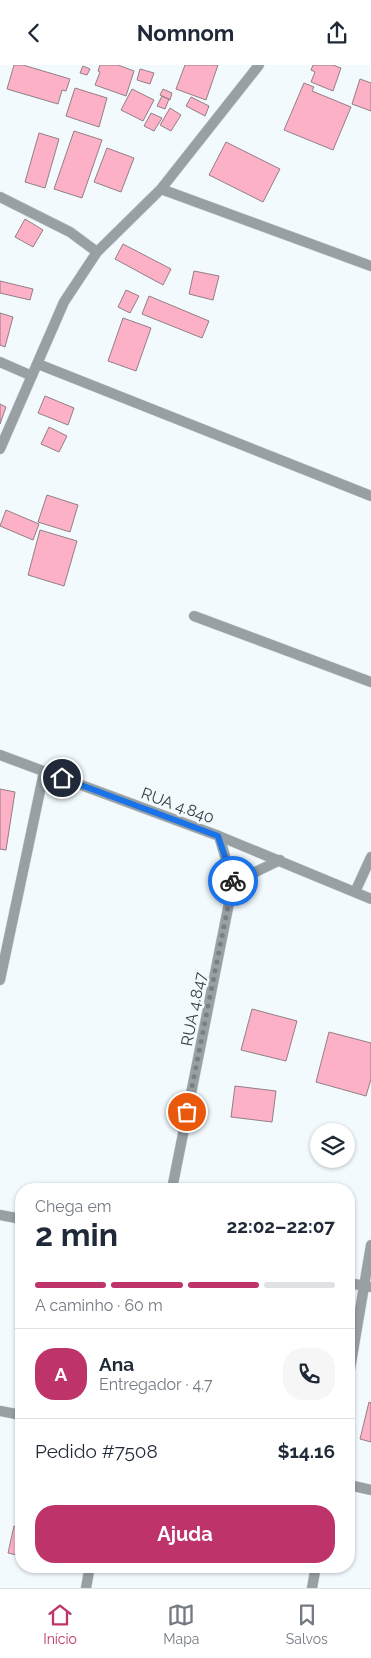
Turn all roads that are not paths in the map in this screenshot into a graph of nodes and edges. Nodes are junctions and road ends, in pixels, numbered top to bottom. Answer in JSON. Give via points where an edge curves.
{"nodes":[{"id":1,"x":258,"y":65,"type":"edge"},
{"id":2,"x":161,"y":189,"type":"junction"},
{"id":3,"x":0,"y":197,"type":"edge"},
{"id":4,"x":97,"y":252,"type":"junction"},
{"id":5,"x":371,"y":266,"type":"edge"},
{"id":6,"x":0,"y":362,"type":"edge"},
{"id":7,"x":38,"y":364,"type":"junction"},
{"id":8,"x":32,"y":376,"type":"junction"},
{"id":9,"x":0,"y":449,"type":"edge"},
{"id":10,"x":371,"y":495,"type":"edge"},
{"id":11,"x":194,"y":616,"type":"dead end"},
{"id":12,"x":371,"y":682,"type":"edge"},
{"id":13,"x":0,"y":755,"type":"edge"},
{"id":14,"x":44,"y":772,"type":"junction"},
{"id":15,"x":218,"y":836,"type":"junction"},
{"id":16,"x":371,"y":857,"type":"edge"},
{"id":17,"x":280,"y":861,"type":"junction"},
{"id":18,"x":233,"y":883,"type":"junction"},
{"id":19,"x":355,"y":892,"type":"junction"},
{"id":20,"x":371,"y":899,"type":"edge"},
{"id":21,"x":0,"y":980,"type":"edge"},
{"id":22,"x":173,"y":1183,"type":"edge"},
{"id":23,"x":0,"y":1215,"type":"edge"},
{"id":24,"x":15,"y":1218,"type":"edge"},
{"id":25,"x":371,"y":1245,"type":"edge"},
{"id":26,"x":367,"y":1287,"type":"edge"},
{"id":27,"x":355,"y":1346,"type":"edge"},
{"id":28,"x":0,"y":1411,"type":"edge"},
{"id":29,"x":15,"y":1414,"type":"edge"},
{"id":30,"x":355,"y":1486,"type":"edge"},
{"id":31,"x":371,"y":1490,"type":"edge"},
{"id":32,"x":89,"y":1573,"type":"edge"},
{"id":33,"x":315,"y":1573,"type":"edge"},
{"id":34,"x":86,"y":1588,"type":"edge"},
{"id":35,"x":312,"y":1588,"type":"edge"}],
"edges":[{"from":1,"to":2,"type":"street"},
{"from":2,"to":4,"type":"street"},
{"from":2,"to":5,"type":"street"},
{"from":3,"to":4,"type":"street","via":[[70,232]]},
{"from":4,"to":7,"type":"street","via":[[64,302]]},
{"from":6,"to":8,"type":"street"},
{"from":7,"to":8,"type":"street"},
{"from":7,"to":10,"type":"street"},
{"from":8,"to":9,"type":"street"},
{"from":11,"to":12,"type":"street"},
{"from":13,"to":14,"type":"street","name":"RUA 4.840"},
{"from":14,"to":15,"type":"street","name":"RUA 4.840"},
{"from":14,"to":21,"type":"street"},
{"from":15,"to":17,"type":"street","name":"RUA 4.840"},
{"from":15,"to":18,"type":"street","name":"RUA 4.847"},
{"from":16,"to":19,"type":"street"},
{"from":17,"to":18,"type":"street"},
{"from":17,"to":19,"type":"street","name":"RUA 4.840"},
{"from":18,"to":22,"type":"street","name":"RUA 4.847"},
{"from":19,"to":20,"type":"street","name":"RUA 4.840"},
{"from":23,"to":24,"type":"street"},
{"from":25,"to":26,"type":"street"},
{"from":26,"to":27,"type":"street"},
{"from":28,"to":29,"type":"street"},
{"from":30,"to":31,"type":"street"},
{"from":32,"to":34,"type":"street"},
{"from":33,"to":35,"type":"street"}]}
